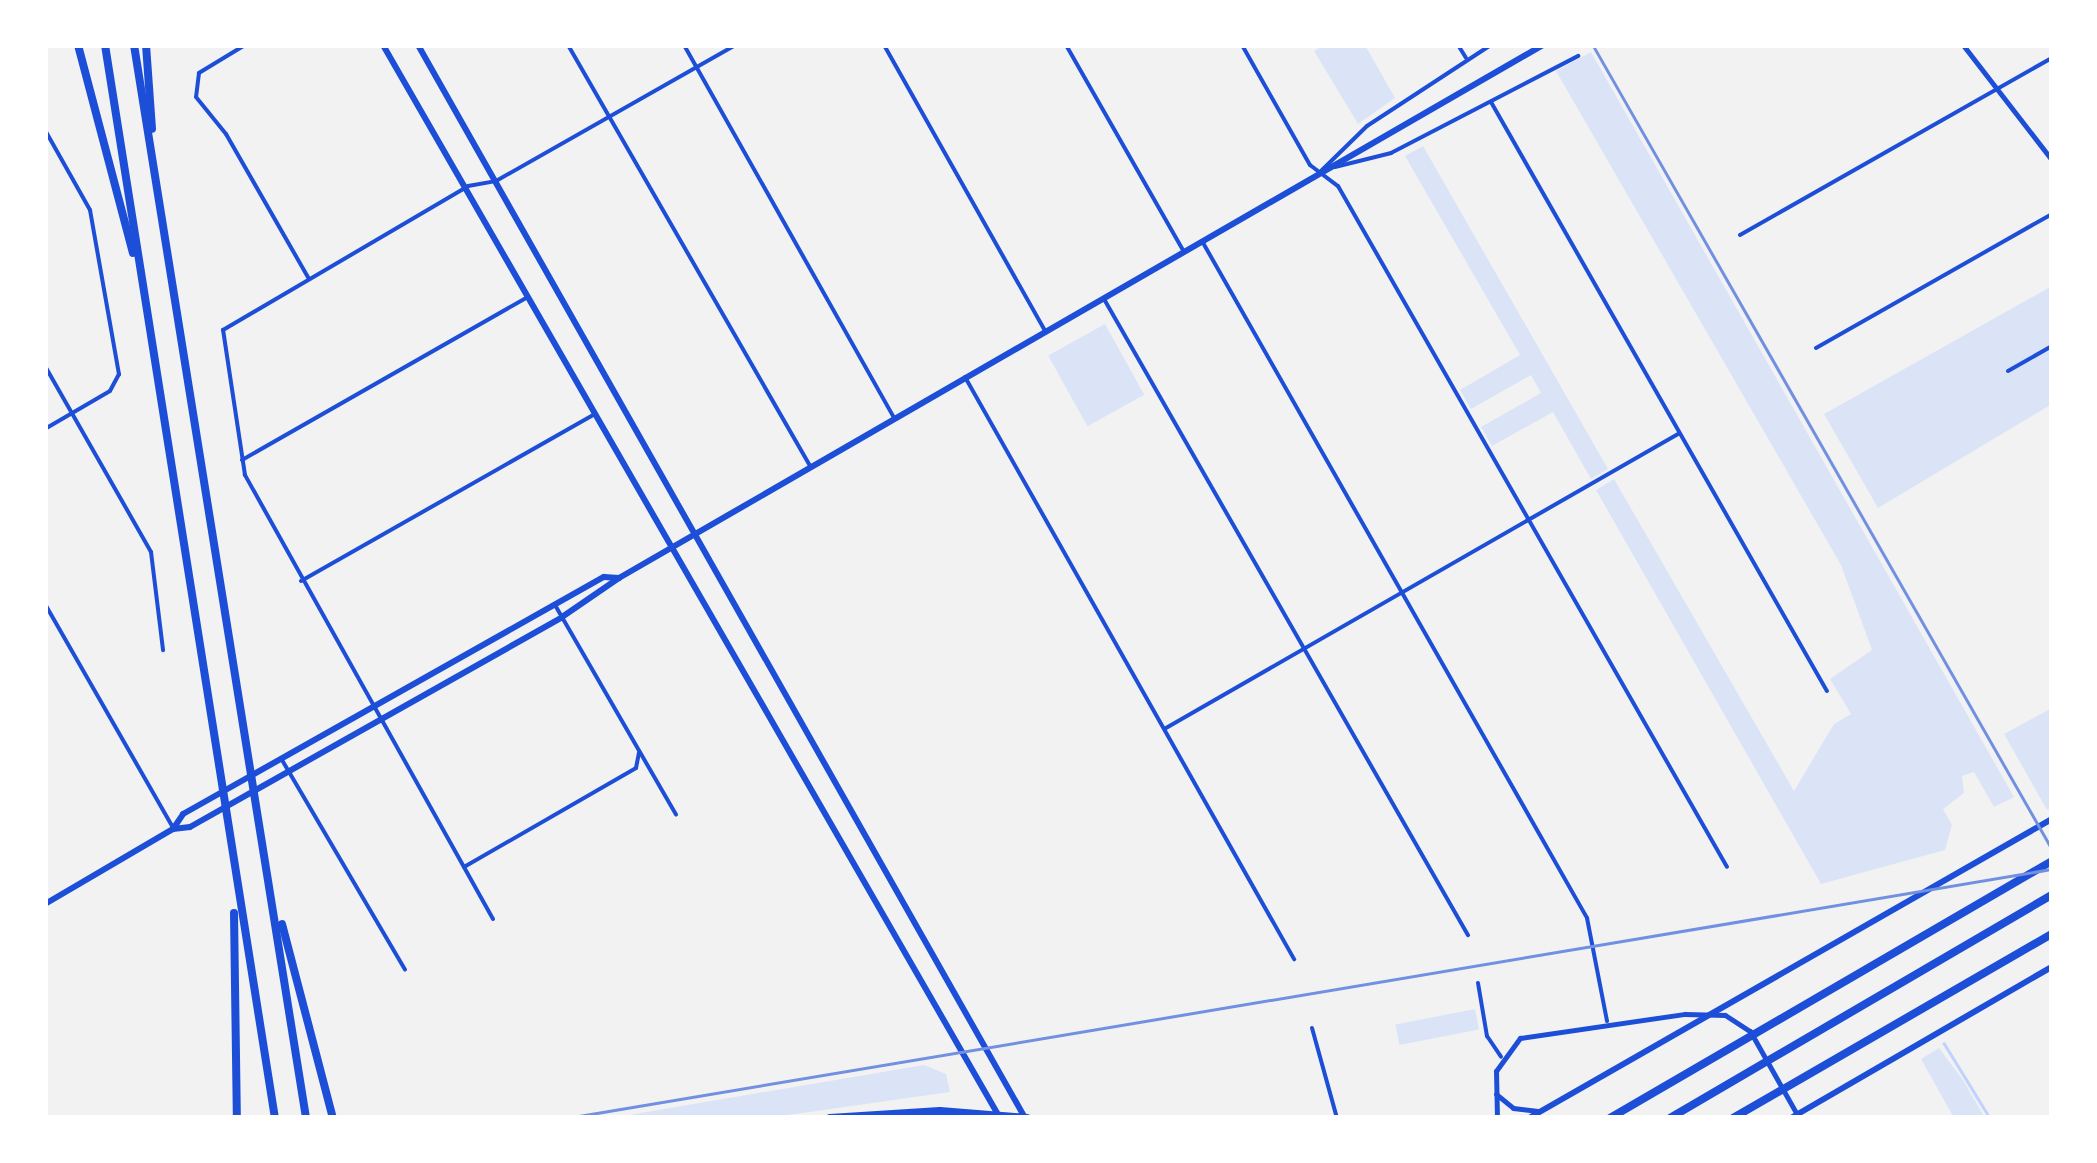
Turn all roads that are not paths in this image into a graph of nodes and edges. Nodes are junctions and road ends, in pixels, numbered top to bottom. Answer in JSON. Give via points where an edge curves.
{"nodes":[{"id":1,"x":78,"y":45,"type":"edge"},
{"id":2,"x":104,"y":45,"type":"edge"},
{"id":3,"x":134,"y":45,"type":"edge"},
{"id":4,"x":146,"y":45,"type":"edge"},
{"id":5,"x":244,"y":45,"type":"edge"},
{"id":6,"x":384,"y":45,"type":"edge"},
{"id":7,"x":418,"y":45,"type":"edge"},
{"id":8,"x":568,"y":45,"type":"edge"},
{"id":9,"x":684,"y":45,"type":"edge"},
{"id":10,"x":735,"y":45,"type":"edge"},
{"id":11,"x":884,"y":45,"type":"edge"},
{"id":12,"x":1066,"y":45,"type":"edge"},
{"id":13,"x":1242,"y":45,"type":"edge"},
{"id":14,"x":1458,"y":45,"type":"edge"},
{"id":15,"x":1490,"y":45,"type":"edge"},
{"id":16,"x":1543,"y":45,"type":"edge"},
{"id":17,"x":1963,"y":45,"type":"edge"},
{"id":18,"x":1578,"y":56,"type":"dead end"},
{"id":19,"x":2052,"y":58,"type":"edge"},
{"id":20,"x":1467,"y":60,"type":"junction"},
{"id":21,"x":697,"y":67,"type":"junction"},
{"id":22,"x":1998,"y":90,"type":"junction"},
{"id":23,"x":1490,"y":102,"type":"junction"},
{"id":24,"x":610,"y":116,"type":"junction"},
{"id":25,"x":45,"y":130,"type":"edge"},
{"id":26,"x":2052,"y":160,"type":"edge"},
{"id":27,"x":1321,"y":171,"type":"junction"},
{"id":28,"x":156,"y":174,"type":"junction"},
{"id":29,"x":496,"y":181,"type":"junction"},
{"id":30,"x":468,"y":186,"type":"junction"},
{"id":31,"x":2052,"y":214,"type":"edge"},
{"id":32,"x":1740,"y":235,"type":"dead end"},
{"id":33,"x":1202,"y":241,"type":"junction"},
{"id":34,"x":1184,"y":252,"type":"junction"},
{"id":35,"x":308,"y":277,"type":"junction"},
{"id":36,"x":144,"y":292,"type":"junction"},
{"id":37,"x":526,"y":298,"type":"junction"},
{"id":38,"x":1104,"y":298,"type":"junction"},
{"id":39,"x":1045,"y":332,"type":"junction"},
{"id":40,"x":2052,"y":346,"type":"edge"},
{"id":41,"x":1816,"y":348,"type":"dead end"},
{"id":42,"x":45,"y":366,"type":"edge"},
{"id":43,"x":2008,"y":371,"type":"dead end"},
{"id":44,"x":965,"y":377,"type":"junction"},
{"id":45,"x":72,"y":413,"type":"junction"},
{"id":46,"x":593,"y":415,"type":"junction"},
{"id":47,"x":894,"y":418,"type":"junction"},
{"id":48,"x":45,"y":429,"type":"edge"},
{"id":49,"x":1679,"y":432,"type":"junction"},
{"id":50,"x":242,"y":460,"type":"junction"},
{"id":51,"x":810,"y":468,"type":"junction"},
{"id":52,"x":1530,"y":522,"type":"junction"},
{"id":53,"x":697,"y":534,"type":"junction"},
{"id":54,"x":670,"y":549,"type":"junction"},
{"id":55,"x":619,"y":578,"type":"junction"},
{"id":56,"x":301,"y":581,"type":"junction"},
{"id":57,"x":1402,"y":594,"type":"junction"},
{"id":58,"x":45,"y":604,"type":"edge"},
{"id":59,"x":555,"y":605,"type":"junction"},
{"id":60,"x":562,"y":618,"type":"junction"},
{"id":61,"x":163,"y":650,"type":"dead end"},
{"id":62,"x":1304,"y":650,"type":"junction"},
{"id":63,"x":1827,"y":691,"type":"dead end"},
{"id":64,"x":372,"y":708,"type":"junction"},
{"id":65,"x":379,"y":721,"type":"junction"},
{"id":66,"x":1166,"y":728,"type":"junction"},
{"id":67,"x":638,"y":749,"type":"junction"},
{"id":68,"x":282,"y":760,"type":"junction"},
{"id":69,"x":289,"y":772,"type":"junction"},
{"id":70,"x":676,"y":815,"type":"dead end"},
{"id":71,"x":2052,"y":820,"type":"edge"},
{"id":72,"x":173,"y":829,"type":"junction"},
{"id":73,"x":264,"y":835,"type":"junction"},
{"id":74,"x":2052,"y":861,"type":"edge"},
{"id":75,"x":464,"y":866,"type":"junction"},
{"id":76,"x":1727,"y":867,"type":"dead end"},
{"id":77,"x":232,"y":874,"type":"junction"},
{"id":78,"x":2052,"y":895,"type":"edge"},
{"id":79,"x":45,"y":904,"type":"edge"},
{"id":80,"x":493,"y":919,"type":"dead end"},
{"id":81,"x":2052,"y":934,"type":"edge"},
{"id":82,"x":1468,"y":935,"type":"dead end"},
{"id":83,"x":1294,"y":959,"type":"dead end"},
{"id":84,"x":2052,"y":967,"type":"edge"},
{"id":85,"x":405,"y":970,"type":"dead end"},
{"id":86,"x":1478,"y":983,"type":"dead end"},
{"id":87,"x":1607,"y":1020,"type":"junction"},
{"id":88,"x":1312,"y":1028,"type":"dead end"},
{"id":89,"x":1502,"y":1057,"type":"junction"},
{"id":90,"x":1496,"y":1094,"type":"junction"},
{"id":91,"x":1541,"y":1111,"type":"junction"},
{"id":92,"x":235,"y":1118,"type":"edge"},
{"id":93,"x":275,"y":1118,"type":"edge"},
{"id":94,"x":306,"y":1118,"type":"edge"},
{"id":95,"x":333,"y":1118,"type":"edge"},
{"id":96,"x":830,"y":1118,"type":"edge"},
{"id":97,"x":1000,"y":1118,"type":"edge"},
{"id":98,"x":1026,"y":1118,"type":"edge"},
{"id":99,"x":1337,"y":1118,"type":"edge"},
{"id":100,"x":1497,"y":1118,"type":"edge"},
{"id":101,"x":1529,"y":1118,"type":"edge"},
{"id":102,"x":1610,"y":1118,"type":"edge"},
{"id":103,"x":1670,"y":1118,"type":"edge"},
{"id":104,"x":1734,"y":1118,"type":"edge"},
{"id":105,"x":1795,"y":1118,"type":"edge"}],
"edges":[{"from":1,"to":36,"type":"highway"},
{"from":2,"to":36,"type":"highway"},
{"from":3,"to":28,"type":"highway"},
{"from":4,"to":28,"type":"highway"},
{"from":5,"to":35,"type":"street","via":[[198,74],[197,99],[226,134]]},
{"from":6,"to":30,"type":"main road"},
{"from":7,"to":29,"type":"main road"},
{"from":8,"to":24,"type":"street"},
{"from":9,"to":21,"type":"street"},
{"from":10,"to":21,"type":"street"},
{"from":11,"to":39,"type":"street"},
{"from":12,"to":34,"type":"street"},
{"from":13,"to":27,"type":"street","via":[[1310,165]]},
{"from":14,"to":20,"type":"street"},
{"from":15,"to":20,"type":"street"},
{"from":16,"to":27,"type":"main road"},
{"from":17,"to":22,"type":"street"},
{"from":18,"to":23,"type":"street"},
{"from":19,"to":22,"type":"street"},
{"from":20,"to":27,"type":"street","via":[[1367,126]]},
{"from":21,"to":24,"type":"street"},
{"from":21,"to":47,"type":"street"},
{"from":22,"to":26,"type":"street"},
{"from":22,"to":32,"type":"street"},
{"from":23,"to":27,"type":"street","via":[[1391,154]]},
{"from":23,"to":49,"type":"street"},
{"from":24,"to":29,"type":"street"},
{"from":24,"to":51,"type":"street"},
{"from":25,"to":45,"type":"street","via":[[90,210],[119,374],[113,388]]},
{"from":27,"to":33,"type":"main road"},
{"from":27,"to":52,"type":"street","via":[[1338,186]]},
{"from":28,"to":73,"type":"highway"},
{"from":29,"to":30,"type":"street"},
{"from":29,"to":53,"type":"main road"},
{"from":30,"to":35,"type":"street"},
{"from":30,"to":37,"type":"main road"},
{"from":31,"to":41,"type":"street"},
{"from":33,"to":34,"type":"main road"},
{"from":33,"to":57,"type":"street"},
{"from":34,"to":38,"type":"main road"},
{"from":35,"to":50,"type":"street","via":[[222,330]]},
{"from":36,"to":77,"type":"highway"},
{"from":37,"to":46,"type":"main road"},
{"from":37,"to":50,"type":"street"},
{"from":38,"to":39,"type":"main road"},
{"from":38,"to":62,"type":"street"},
{"from":39,"to":44,"type":"main road"},
{"from":40,"to":43,"type":"street"},
{"from":42,"to":45,"type":"street"},
{"from":44,"to":47,"type":"main road"},
{"from":44,"to":66,"type":"street"},
{"from":45,"to":48,"type":"street"},
{"from":45,"to":61,"type":"street","via":[[151,552]]},
{"from":46,"to":54,"type":"main road"},
{"from":46,"to":56,"type":"street"},
{"from":47,"to":51,"type":"main road"},
{"from":49,"to":52,"type":"street"},
{"from":49,"to":63,"type":"street"},
{"from":50,"to":56,"type":"street"},
{"from":51,"to":53,"type":"main road"},
{"from":52,"to":57,"type":"street"},
{"from":52,"to":76,"type":"street"},
{"from":53,"to":54,"type":"main road"},
{"from":53,"to":98,"type":"main road"},
{"from":54,"to":55,"type":"main road"},
{"from":54,"to":97,"type":"main road"},
{"from":55,"to":59,"type":"main road","via":[[604,577]]},
{"from":55,"to":60,"type":"main road"},
{"from":56,"to":64,"type":"street"},
{"from":57,"to":62,"type":"street"},
{"from":57,"to":87,"type":"street","via":[[1586,918]]},
{"from":58,"to":72,"type":"street"},
{"from":59,"to":60,"type":"street"},
{"from":59,"to":64,"type":"main road"},
{"from":60,"to":65,"type":"main road"},
{"from":60,"to":67,"type":"street"},
{"from":62,"to":66,"type":"street"},
{"from":62,"to":82,"type":"street"},
{"from":64,"to":65,"type":"street"},
{"from":64,"to":68,"type":"main road"},
{"from":65,"to":69,"type":"main road"},
{"from":65,"to":75,"type":"street"},
{"from":66,"to":83,"type":"street"},
{"from":67,"to":70,"type":"street"},
{"from":67,"to":75,"type":"street","via":[[636,768]]},
{"from":68,"to":69,"type":"street"},
{"from":68,"to":72,"type":"main road","via":[[183,814]]},
{"from":69,"to":72,"type":"main road","via":[[190,828]]},
{"from":69,"to":85,"type":"street"},
{"from":71,"to":91,"type":"main road"},
{"from":72,"to":79,"type":"main road"},
{"from":73,"to":94,"type":"highway"},
{"from":73,"to":95,"type":"highway"},
{"from":74,"to":102,"type":"highway"},
{"from":75,"to":80,"type":"street"},
{"from":77,"to":92,"type":"highway"},
{"from":77,"to":93,"type":"highway"},
{"from":78,"to":103,"type":"highway"},
{"from":81,"to":104,"type":"highway"},
{"from":84,"to":105,"type":"main road"},
{"from":86,"to":89,"type":"street","via":[[1487,1036]]},
{"from":87,"to":89,"type":"street","via":[[1520,1038]]},
{"from":87,"to":105,"type":"street","via":[[1725,1015],[1750,1031]]},
{"from":88,"to":99,"type":"street"},
{"from":89,"to":90,"type":"street"},
{"from":90,"to":91,"type":"street","via":[[1513,1108]]},
{"from":90,"to":100,"type":"street"},
{"from":91,"to":101,"type":"main road"},
{"from":96,"to":98,"type":"highway","via":[[940,1111]]}]}
